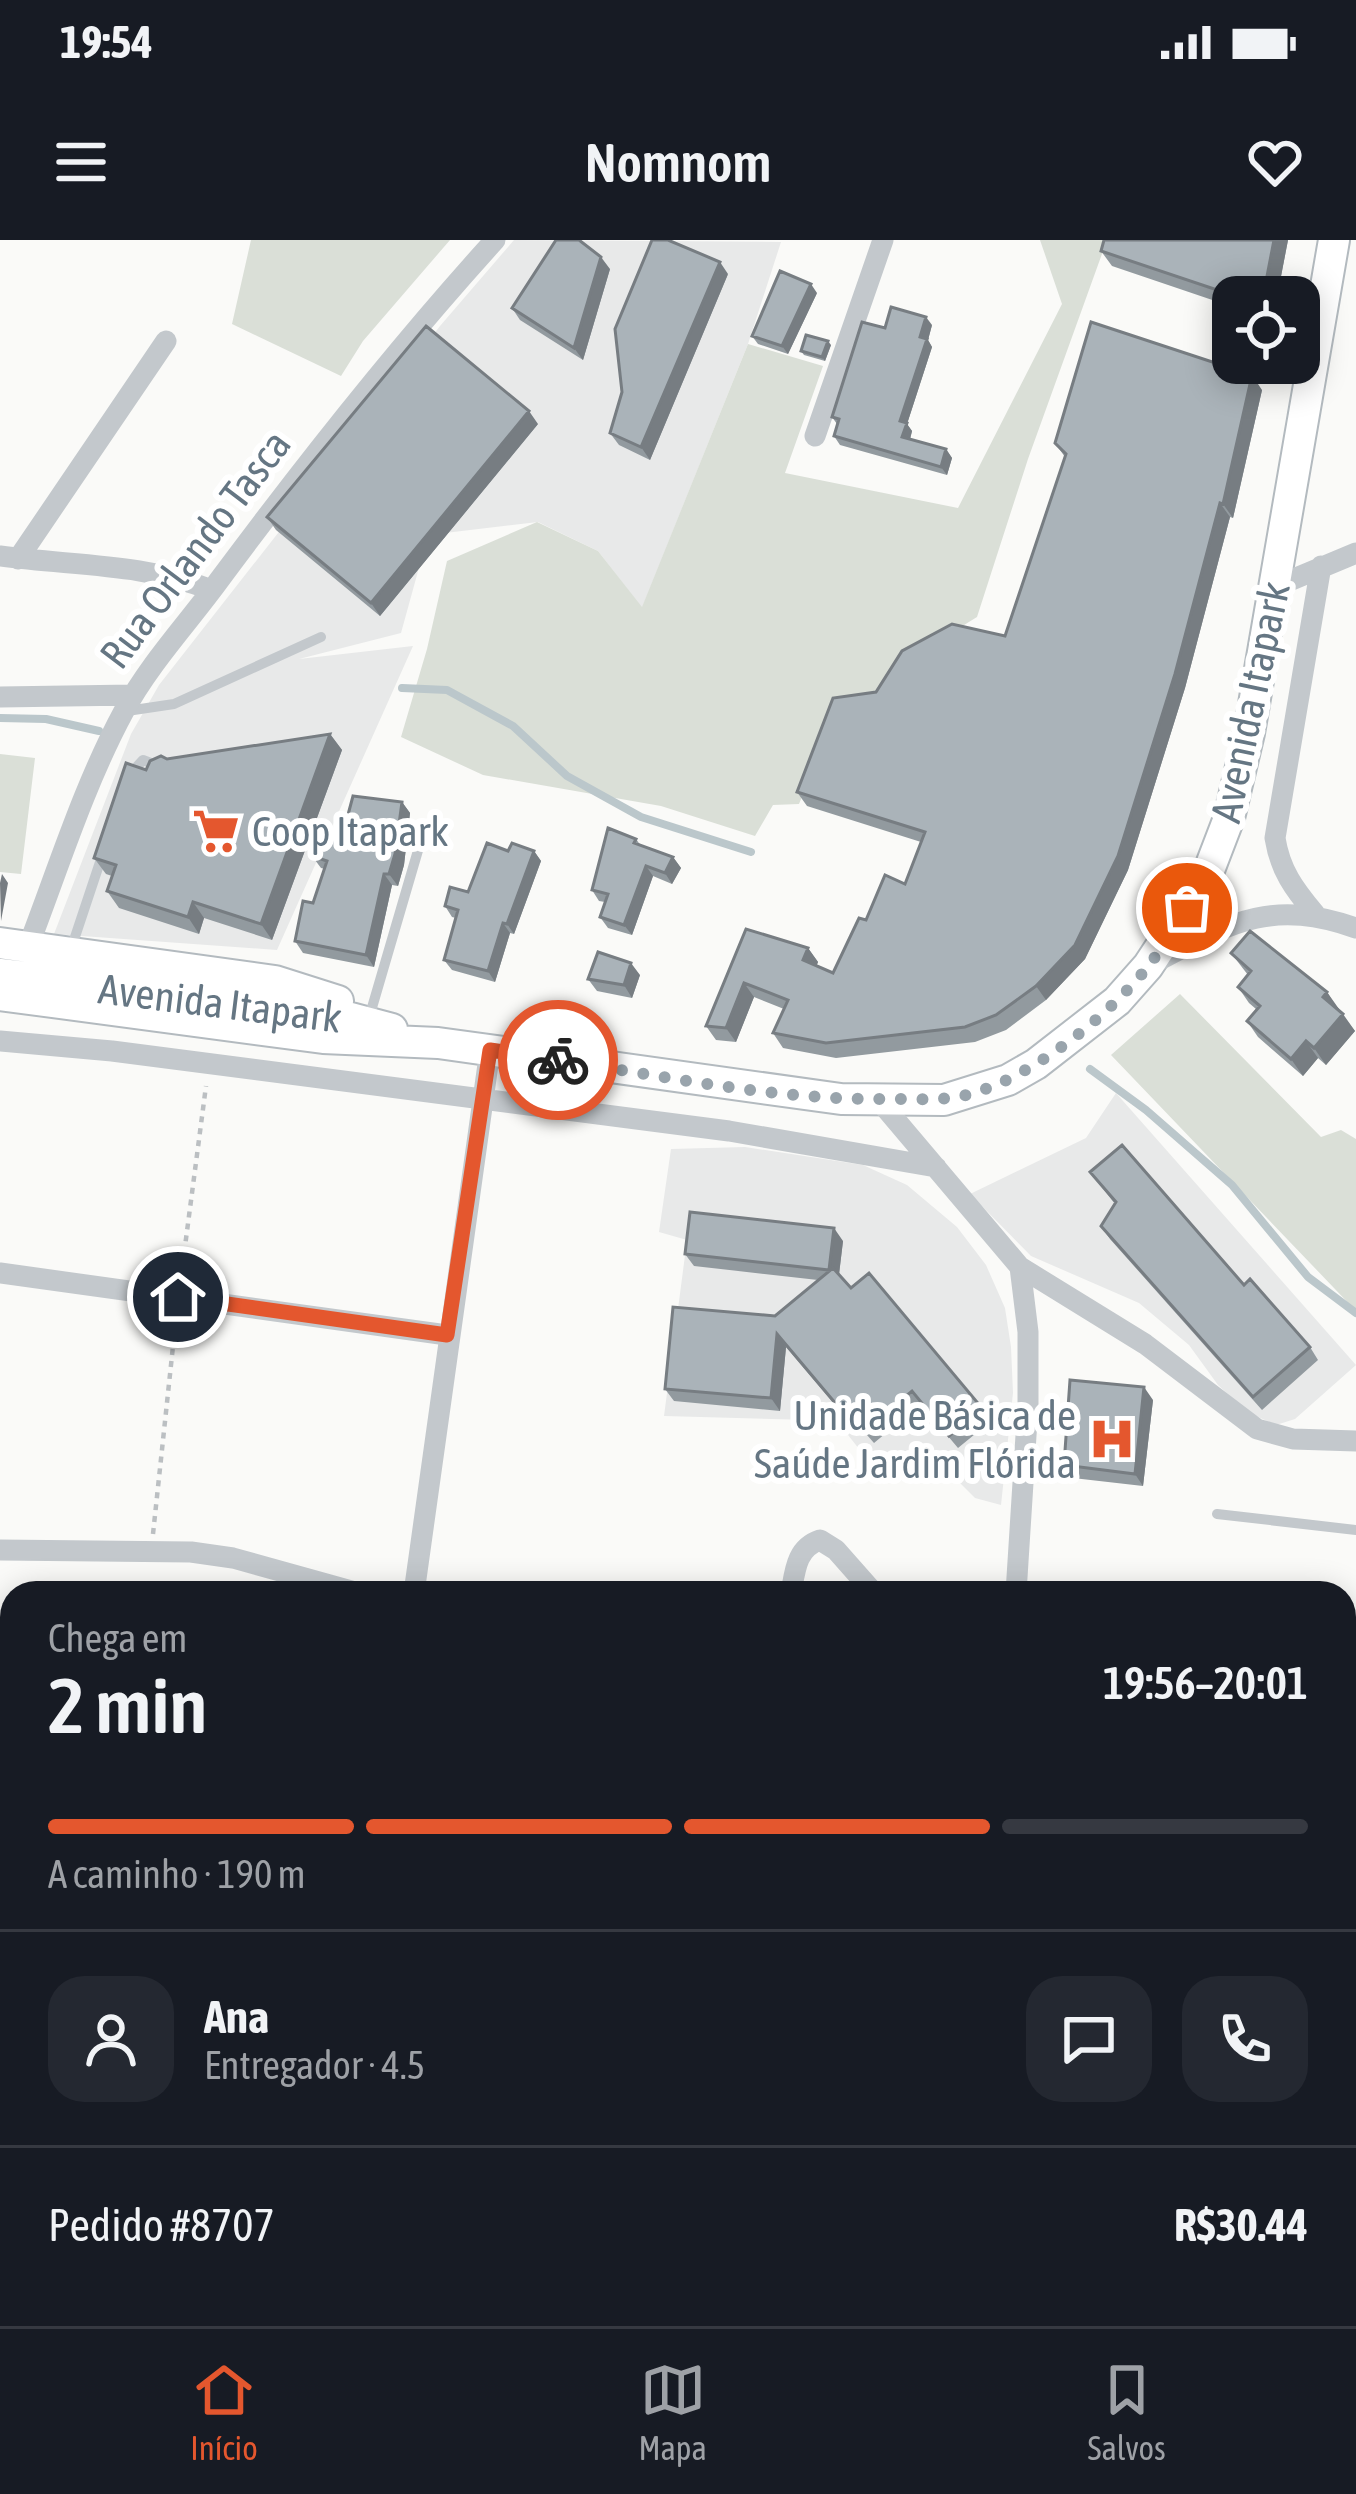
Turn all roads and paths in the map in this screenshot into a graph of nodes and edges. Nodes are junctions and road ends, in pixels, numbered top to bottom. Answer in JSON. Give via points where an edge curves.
{"nodes":[{"id":1,"x":495,"y":240,"type":"edge"},
{"id":2,"x":883,"y":240,"type":"edge"},
{"id":3,"x":1334,"y":240,"type":"edge"},
{"id":4,"x":166,"y":341,"type":"dead end"},
{"id":5,"x":815,"y":436,"type":"dead end"},
{"id":6,"x":1356,"y":553,"type":"edge"},
{"id":7,"x":9,"y":557,"type":"edge"},
{"id":8,"x":1322,"y":566,"type":"junction"},
{"id":9,"x":1277,"y":586,"type":"junction"},
{"id":10,"x":212,"y":590,"type":"junction"},
{"id":11,"x":321,"y":637,"type":"dead end"},
{"id":12,"x":0,"y":697,"type":"edge"},
{"id":13,"x":128,"y":703,"type":"junction"},
{"id":14,"x":164,"y":768,"type":"edge"},
{"id":15,"x":125,"y":786,"type":"edge"},
{"id":16,"x":424,"y":830,"type":"dead end"},
{"id":17,"x":106,"y":843,"type":"edge"},
{"id":18,"x":1289,"y":883,"type":"junction"},
{"id":19,"x":1315,"y":914,"type":"junction"},
{"id":20,"x":1274,"y":915,"type":"junction"},
{"id":21,"x":1356,"y":928,"type":"edge"},
{"id":22,"x":14,"y":945,"type":"edge"},
{"id":23,"x":69,"y":952,"type":"junction"},
{"id":24,"x":1148,"y":966,"type":"junction"},
{"id":25,"x":0,"y":974,"type":"edge"},
{"id":26,"x":0,"y":995,"type":"edge"},
{"id":27,"x":236,"y":1002,"type":"junction"},
{"id":28,"x":370,"y":1011,"type":"junction"},
{"id":29,"x":408,"y":1033,"type":"junction"},
{"id":30,"x":0,"y":1041,"type":"edge"},
{"id":31,"x":438,"y":1043,"type":"junction"},
{"id":32,"x":490,"y":1050,"type":"junction"},
{"id":33,"x":484,"y":1099,"type":"junction"},
{"id":34,"x":877,"y":1099,"type":"junction"},
{"id":35,"x":936,"y":1167,"type":"junction"},
{"id":36,"x":1020,"y":1267,"type":"junction"},
{"id":37,"x":0,"y":1273,"type":"edge"},
{"id":38,"x":447,"y":1335,"type":"junction"},
{"id":39,"x":1356,"y":1441,"type":"edge"},
{"id":40,"x":1216,"y":1514,"type":"dead end"},
{"id":41,"x":1356,"y":1530,"type":"edge"},
{"id":42,"x":0,"y":1550,"type":"edge"},
{"id":43,"x":315,"y":1581,"type":"edge"},
{"id":44,"x":416,"y":1581,"type":"edge"},
{"id":45,"x":794,"y":1581,"type":"edge"},
{"id":46,"x":863,"y":1581,"type":"edge"},
{"id":47,"x":1017,"y":1581,"type":"edge"}],
"edges":[{"from":1,"to":10,"type":"street","name":"Rua Orlando Tasca","via":[[428,312]]},
{"from":2,"to":5,"type":"street"},
{"from":3,"to":9,"type":"main road","name":"Avenida Itapark"},
{"from":4,"to":7,"type":"street"},
{"from":6,"to":8,"type":"street"},
{"from":7,"to":10,"type":"street","via":[[137,568]]},
{"from":8,"to":9,"type":"street"},
{"from":8,"to":18,"type":"street","via":[[1275,838]]},
{"from":9,"to":24,"type":"main road","name":"Avenida Itapark","via":[[1229,818],[1206,878]]},
{"from":10,"to":13,"type":"street","name":"Rua Orlando Tasca"},
{"from":11,"to":13,"type":"lane","via":[[173,704]]},
{"from":12,"to":13,"type":"street"},
{"from":13,"to":22,"type":"street","name":"Rua Orlando Tasca"},
{"from":14,"to":15,"type":"lane","via":[[143,760]]},
{"from":16,"to":28,"type":"lane"},
{"from":17,"to":23,"type":"lane"},
{"from":18,"to":19,"type":"street"},
{"from":18,"to":20,"type":"street"},
{"from":19,"to":20,"type":"street"},
{"from":19,"to":21,"type":"street"},
{"from":20,"to":24,"type":"street","via":[[1244,919]]},
{"from":22,"to":23,"type":"main road"},
{"from":23,"to":27,"type":"main road"},
{"from":24,"to":34,"type":"main road","name":"Avenida Itapark","via":[[1117,1000],[1008,1080],[944,1100]]},
{"from":25,"to":27,"type":"main road","name":"Avenida Itapark"},
{"from":26,"to":27,"type":"main road","name":"Avenida Itapark"},
{"from":27,"to":28,"type":"main road","via":[[275,981]]},
{"from":27,"to":29,"type":"main road","name":"Avenida Itapark","via":[[328,1012]]},
{"from":27,"to":31,"type":"main road","name":"Avenida Itapark","via":[[322,1038]]},
{"from":28,"to":29,"type":"main road"},
{"from":29,"to":31,"type":"main road","name":"Avenida Itapark"},
{"from":30,"to":33,"type":"street"},
{"from":31,"to":32,"type":"main road","name":"Avenida Itapark"},
{"from":32,"to":33,"type":"street"},
{"from":32,"to":34,"type":"main road","name":"Avenida Itapark"},
{"from":33,"to":35,"type":"street"},
{"from":33,"to":38,"type":"street"},
{"from":34,"to":35,"type":"street"},
{"from":35,"to":36,"type":"street"},
{"from":36,"to":39,"type":"street","via":[[1145,1344],[1257,1429]]},
{"from":36,"to":47,"type":"street","via":[[1028,1404]]},
{"from":37,"to":38,"type":"street"},
{"from":38,"to":44,"type":"street"},
{"from":40,"to":41,"type":"lane"},
{"from":42,"to":43,"type":"street","via":[[191,1552]]},
{"from":45,"to":46,"type":"street","via":[[805,1548],[820,1540]]}]}
